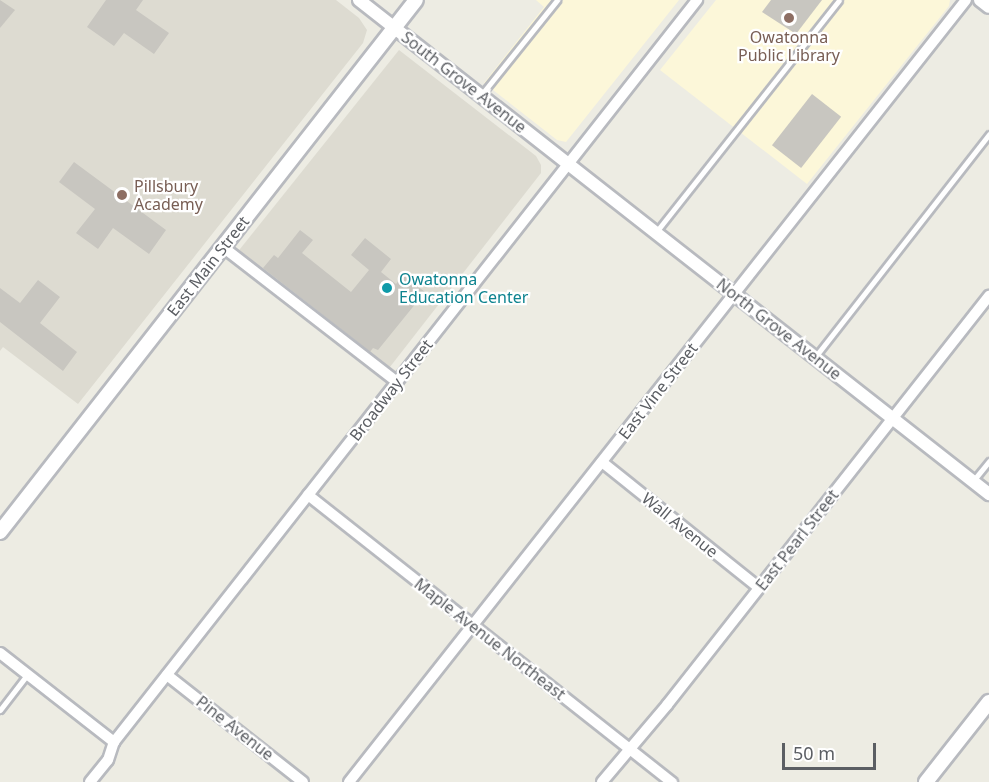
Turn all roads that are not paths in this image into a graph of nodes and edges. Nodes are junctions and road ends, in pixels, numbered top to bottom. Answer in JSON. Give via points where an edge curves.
{"nodes":[{"id":1,"x":359,"y":0,"type":"edge"},
{"id":2,"x":416,"y":0,"type":"edge"},
{"id":3,"x":557,"y":0,"type":"edge"},
{"id":4,"x":697,"y":0,"type":"edge"},
{"id":5,"x":839,"y":0,"type":"edge"},
{"id":6,"x":966,"y":0,"type":"edge"},
{"id":7,"x":980,"y":0,"type":"edge"},
{"id":8,"x":989,"y":7,"type":"edge"},
{"id":9,"x":394,"y":28,"type":"junction"},
{"id":10,"x":481,"y":96,"type":"junction"},
{"id":11,"x":989,"y":134,"type":"edge"},
{"id":12,"x":568,"y":164,"type":"junction"},
{"id":13,"x":656,"y":233,"type":"junction"},
{"id":14,"x":223,"y":247,"type":"junction"},
{"id":15,"x":734,"y":294,"type":"junction"},
{"id":16,"x":989,"y":296,"type":"edge"},
{"id":17,"x":815,"y":357,"type":"junction"},
{"id":18,"x":397,"y":382,"type":"junction"},
{"id":19,"x":893,"y":419,"type":"junction"},
{"id":20,"x":989,"y":461,"type":"edge"},
{"id":21,"x":602,"y":462,"type":"junction"},
{"id":22,"x":973,"y":481,"type":"junction"},
{"id":23,"x":989,"y":494,"type":"edge"},
{"id":24,"x":308,"y":495,"type":"junction"},
{"id":25,"x":0,"y":532,"type":"edge"},
{"id":26,"x":759,"y":588,"type":"junction"},
{"id":27,"x":473,"y":625,"type":"junction"},
{"id":28,"x":0,"y":654,"type":"edge"},
{"id":29,"x":27,"y":675,"type":"junction"},
{"id":30,"x":167,"y":675,"type":"junction"},
{"id":31,"x":989,"y":702,"type":"edge"},
{"id":32,"x":0,"y":710,"type":"edge"},
{"id":33,"x":114,"y":742,"type":"junction"},
{"id":34,"x":630,"y":750,"type":"junction"},
{"id":35,"x":90,"y":782,"type":"edge"},
{"id":36,"x":303,"y":782,"type":"edge"},
{"id":37,"x":349,"y":782,"type":"edge"},
{"id":38,"x":602,"y":782,"type":"edge"},
{"id":39,"x":672,"y":782,"type":"edge"},
{"id":40,"x":926,"y":782,"type":"edge"}],
"edges":[{"from":1,"to":9,"type":"street","name":"South Grove Avenue"},
{"from":2,"to":9,"type":"main road","name":"East Main Street"},
{"from":3,"to":10,"type":"lane"},
{"from":4,"to":12,"type":"street","name":"Broadway Street"},
{"from":5,"to":13,"type":"lane"},
{"from":6,"to":15,"type":"street","name":"East Vine Street"},
{"from":7,"to":8,"type":"street"},
{"from":9,"to":10,"type":"street","name":"South Grove Avenue"},
{"from":9,"to":14,"type":"main road","name":"East Main Street"},
{"from":10,"to":12,"type":"street","name":"South Grove Avenue"},
{"from":11,"to":17,"type":"lane"},
{"from":12,"to":13,"type":"street","name":"North Grove Avenue"},
{"from":12,"to":18,"type":"street","name":"Broadway Street"},
{"from":13,"to":15,"type":"street","name":"North Grove Avenue"},
{"from":14,"to":18,"type":"street"},
{"from":14,"to":25,"type":"main road","name":"East Main Street"},
{"from":15,"to":17,"type":"street","name":"North Grove Avenue"},
{"from":15,"to":21,"type":"street","name":"East Vine Street"},
{"from":16,"to":19,"type":"street","name":"East Pearl Street"},
{"from":17,"to":19,"type":"street","name":"North Grove Avenue"},
{"from":18,"to":24,"type":"street","name":"Broadway Street"},
{"from":19,"to":22,"type":"street","name":"North Grove Avenue"},
{"from":19,"to":26,"type":"street","name":"East Pearl Street"},
{"from":20,"to":22,"type":"lane"},
{"from":21,"to":26,"type":"street","name":"Wall Avenue"},
{"from":21,"to":27,"type":"street","name":"East Vine Street"},
{"from":22,"to":23,"type":"street","name":"North Grove Avenue"},
{"from":24,"to":27,"type":"street","name":"Maple Avenue Northeast"},
{"from":24,"to":30,"type":"street","name":"Broadway Street"},
{"from":26,"to":34,"type":"street","name":"East Pearl Street"},
{"from":27,"to":34,"type":"street","name":"Maple Avenue Northeast"},
{"from":27,"to":37,"type":"street","name":"East Vine Street"},
{"from":28,"to":29,"type":"street"},
{"from":29,"to":32,"type":"lane"},
{"from":29,"to":33,"type":"street"},
{"from":30,"to":33,"type":"street","name":"Broadway Street"},
{"from":30,"to":36,"type":"street","name":"Pine Avenue"},
{"from":31,"to":40,"type":"main road"},
{"from":33,"to":35,"type":"street","name":"Broadway Street","via":[[108,760]]},
{"from":34,"to":38,"type":"street","name":"East Pearl Street"},
{"from":34,"to":39,"type":"street","name":"Maple Avenue Northeast"}]}
